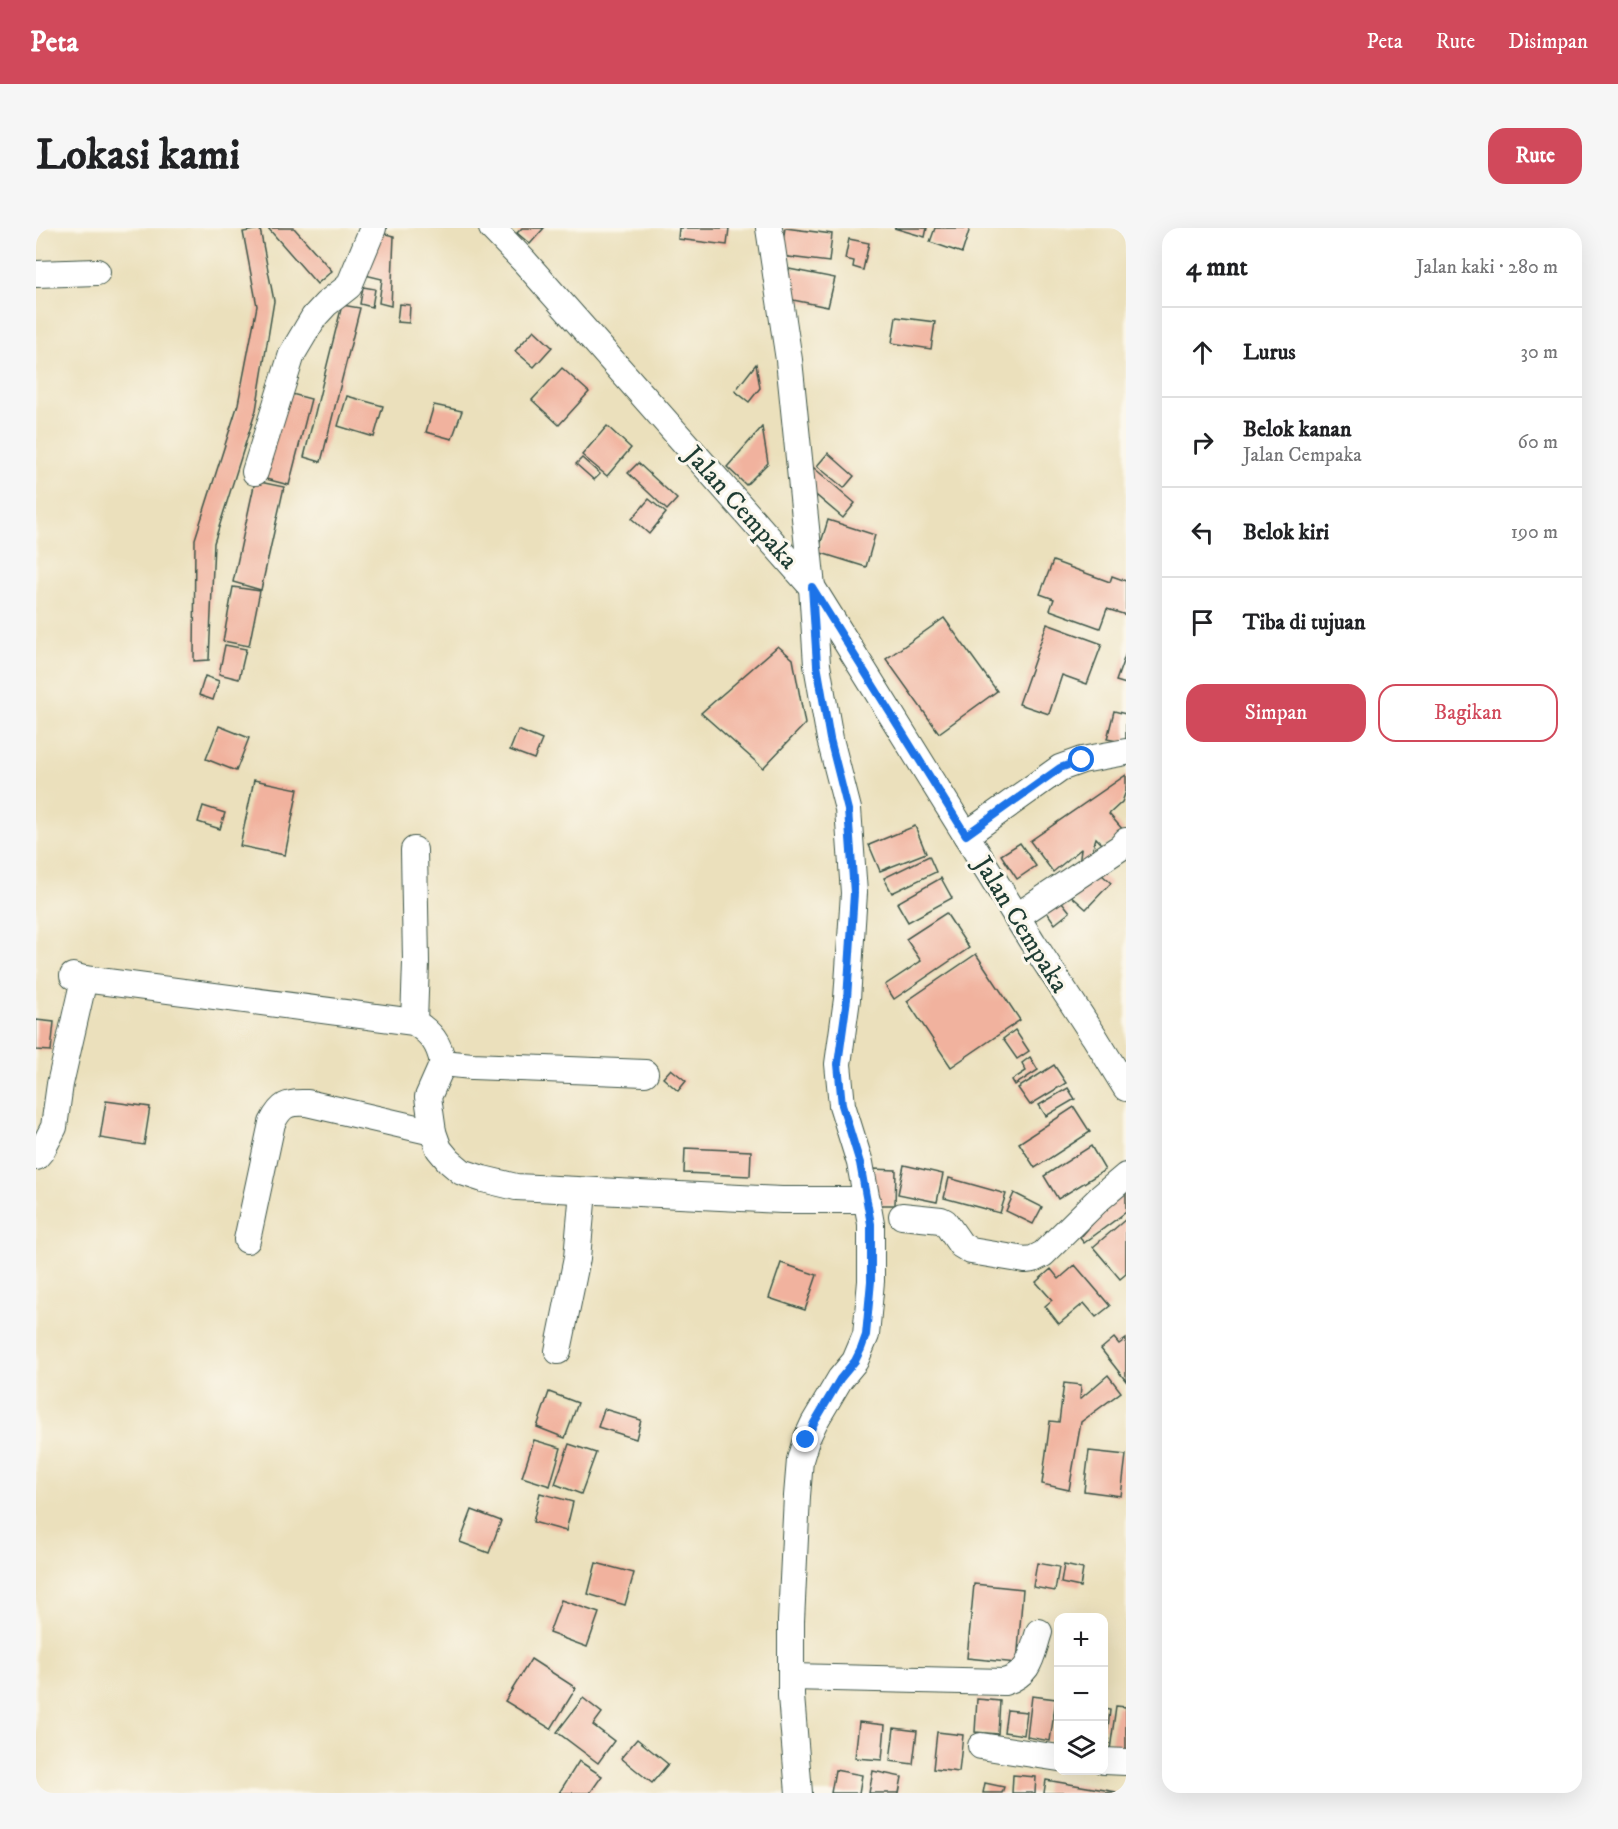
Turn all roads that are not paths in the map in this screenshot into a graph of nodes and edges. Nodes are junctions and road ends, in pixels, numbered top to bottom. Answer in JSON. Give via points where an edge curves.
{"nodes":[{"id":1,"x":373,"y":228,"type":"edge"},
{"id":2,"x":492,"y":228,"type":"edge"},
{"id":3,"x":770,"y":228,"type":"edge"},
{"id":4,"x":97,"y":272,"type":"dead end"},
{"id":5,"x":36,"y":274,"type":"edge"},
{"id":6,"x":255,"y":472,"type":"dead end"},
{"id":7,"x":812,"y":587,"type":"junction"},
{"id":8,"x":1126,"y":752,"type":"edge"},
{"id":9,"x":966,"y":835,"type":"junction"},
{"id":10,"x":1126,"y":841,"type":"edge"},
{"id":11,"x":414,"y":850,"type":"dead end"},
{"id":12,"x":1016,"y":917,"type":"junction"},
{"id":13,"x":414,"y":1022,"type":"junction"},
{"id":14,"x":443,"y":1063,"type":"junction"},
{"id":15,"x":645,"y":1072,"type":"dead end"},
{"id":16,"x":1126,"y":1088,"type":"edge"},
{"id":17,"x":433,"y":1132,"type":"junction"},
{"id":18,"x":36,"y":1157,"type":"edge"},
{"id":19,"x":1126,"y":1176,"type":"edge"},
{"id":20,"x":583,"y":1191,"type":"junction"},
{"id":21,"x":867,"y":1200,"type":"junction"},
{"id":22,"x":902,"y":1216,"type":"dead end"},
{"id":23,"x":247,"y":1240,"type":"dead end"},
{"id":24,"x":558,"y":1351,"type":"dead end"},
{"id":25,"x":1039,"y":1632,"type":"dead end"},
{"id":26,"x":791,"y":1677,"type":"junction"},
{"id":27,"x":981,"y":1746,"type":"dead end"},
{"id":28,"x":1054,"y":1757,"type":"edge"},
{"id":29,"x":1108,"y":1761,"type":"edge"},
{"id":30,"x":1126,"y":1762,"type":"edge"},
{"id":31,"x":799,"y":1793,"type":"edge"}],
"edges":[{"from":1,"to":6,"type":"street","via":[[349,286],[314,317],[292,354]]},
{"from":2,"to":7,"type":"street","name":"Jalan Cempaka"},
{"from":3,"to":7,"type":"street","via":[[789,360]]},
{"from":4,"to":5,"type":"street"},
{"from":7,"to":9,"type":"street","name":"Jalan Cempaka"},
{"from":7,"to":21,"type":"street","via":[[817,665],[848,810],[854,893],[838,1064],[842,1105]]},
{"from":8,"to":9,"type":"street","via":[[1060,768]]},
{"from":9,"to":12,"type":"street","name":"Jalan Cempaka"},
{"from":10,"to":12,"type":"street"},
{"from":11,"to":13,"type":"street"},
{"from":12,"to":16,"type":"street","name":"Jalan Cempaka"},
{"from":13,"to":14,"type":"street","via":[[435,1040]]},
{"from":13,"to":18,"type":"street","via":[[79,978],[54,1127]]},
{"from":14,"to":15,"type":"street"},
{"from":14,"to":17,"type":"street","via":[[428,1097]]},
{"from":17,"to":20,"type":"street","via":[[439,1149],[462,1172],[516,1187]]},
{"from":17,"to":23,"type":"street","via":[[307,1103],[283,1106],[272,1123]]},
{"from":19,"to":22,"type":"street","via":[[1043,1254],[1025,1260],[971,1251],[961,1245],[945,1222]]},
{"from":20,"to":21,"type":"street"},
{"from":20,"to":24,"type":"street","via":[[577,1257]]},
{"from":21,"to":26,"type":"street","via":[[871,1281],[866,1335],[855,1361],[814,1423],[800,1460]]},
{"from":25,"to":26,"type":"street","via":[[1022,1674],[1004,1683]]},
{"from":26,"to":31,"type":"street"},
{"from":27,"to":28,"type":"street"},
{"from":29,"to":30,"type":"street"}]}
